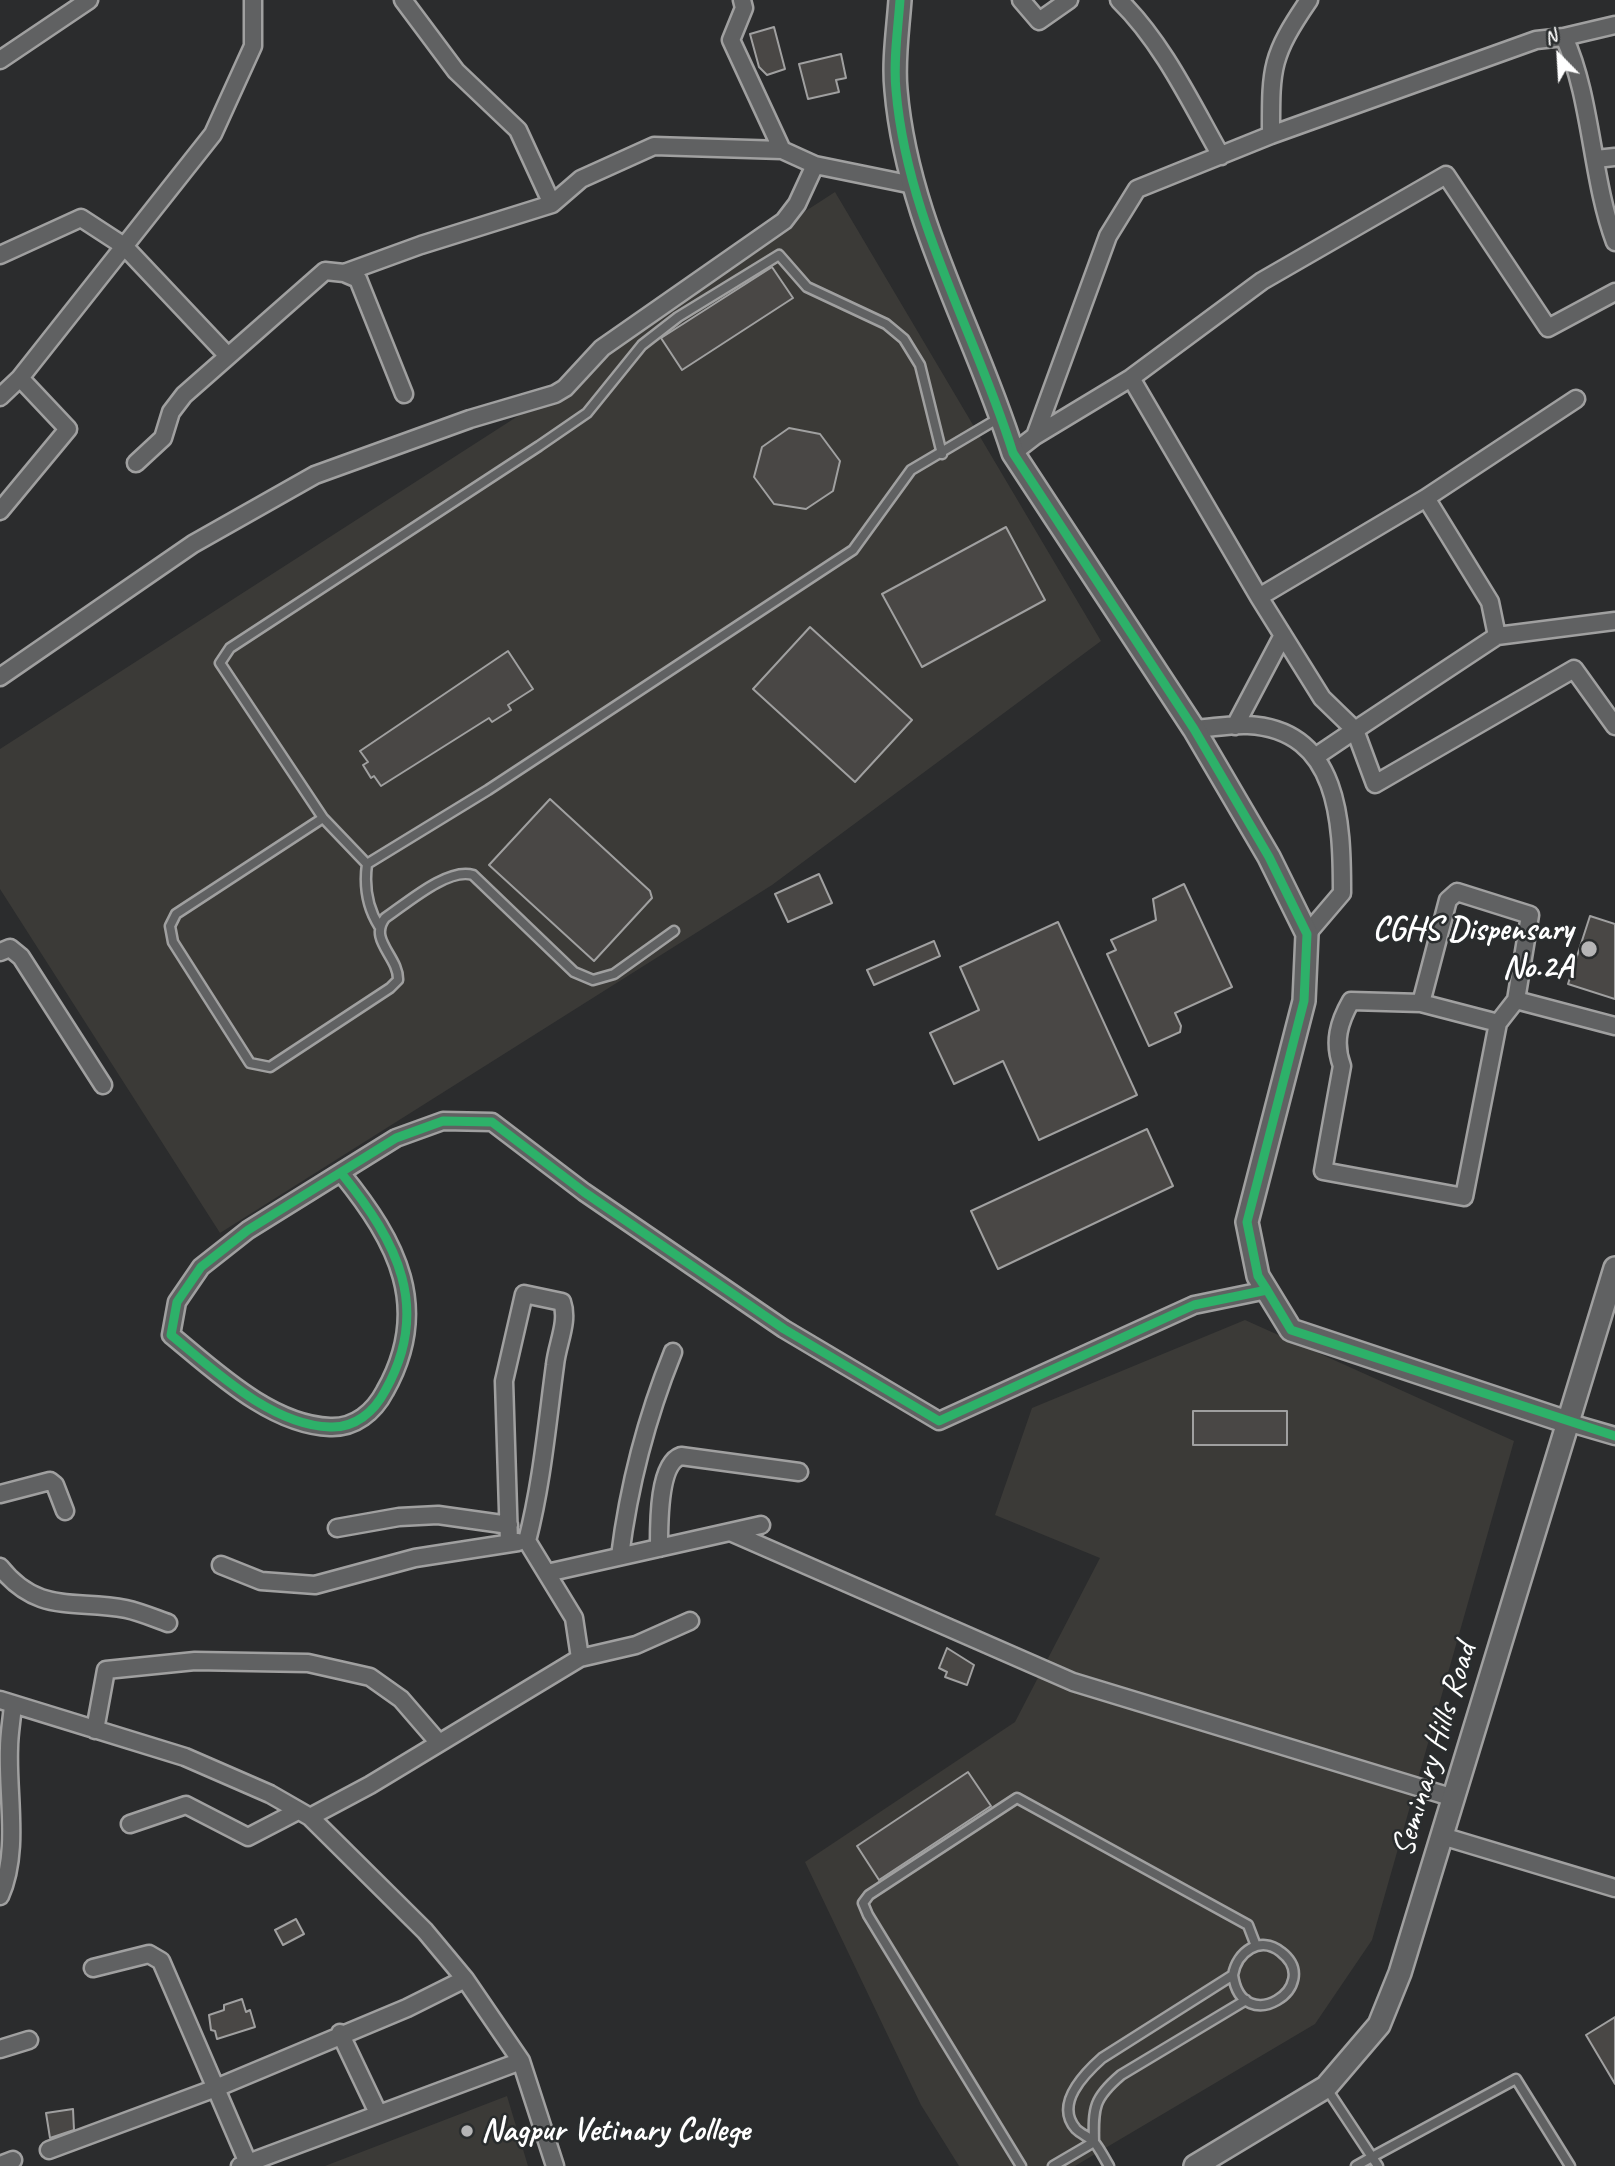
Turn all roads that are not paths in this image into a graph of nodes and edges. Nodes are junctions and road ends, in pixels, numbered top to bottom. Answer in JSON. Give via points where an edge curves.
{"nodes":[{"id":1,"x":89,"y":0,"type":"edge"},
{"id":2,"x":253,"y":0,"type":"edge"},
{"id":3,"x":403,"y":0,"type":"edge"},
{"id":4,"x":743,"y":0,"type":"edge"},
{"id":5,"x":900,"y":0,"type":"edge"},
{"id":6,"x":1021,"y":0,"type":"edge"},
{"id":7,"x":1069,"y":0,"type":"edge"},
{"id":8,"x":1119,"y":0,"type":"edge"},
{"id":9,"x":1309,"y":0,"type":"edge"},
{"id":10,"x":1615,"y":25,"type":"edge"},
{"id":11,"x":1564,"y":37,"type":"junction"},
{"id":12,"x":0,"y":60,"type":"edge"},
{"id":13,"x":1271,"y":135,"type":"junction"},
{"id":14,"x":782,"y":150,"type":"junction"},
{"id":15,"x":1221,"y":156,"type":"junction"},
{"id":16,"x":1615,"y":157,"type":"edge"},
{"id":17,"x":1595,"y":159,"type":"junction"},
{"id":18,"x":815,"y":165,"type":"junction"},
{"id":19,"x":913,"y":186,"type":"junction"},
{"id":20,"x":552,"y":204,"type":"junction"},
{"id":21,"x":1615,"y":242,"type":"edge"},
{"id":22,"x":124,"y":246,"type":"junction"},
{"id":23,"x":0,"y":255,"type":"edge"},
{"id":24,"x":344,"y":273,"type":"junction"},
{"id":25,"x":1615,"y":292,"type":"edge"},
{"id":26,"x":228,"y":356,"type":"junction"},
{"id":27,"x":20,"y":378,"type":"junction"},
{"id":28,"x":1131,"y":378,"type":"junction"},
{"id":29,"x":404,"y":394,"type":"dead end"},
{"id":30,"x":0,"y":397,"type":"edge"},
{"id":31,"x":1576,"y":399,"type":"dead end"},
{"id":32,"x":1002,"y":417,"type":"junction"},
{"id":33,"x":1035,"y":436,"type":"junction"},
{"id":34,"x":1013,"y":453,"type":"junction"},
{"id":35,"x":942,"y":454,"type":"junction"},
{"id":36,"x":136,"y":463,"type":"dead end"},
{"id":37,"x":1426,"y":498,"type":"junction"},
{"id":38,"x":0,"y":511,"type":"edge"},
{"id":39,"x":1259,"y":597,"type":"junction"},
{"id":40,"x":1615,"y":621,"type":"edge"},
{"id":41,"x":1283,"y":635,"type":"junction"},
{"id":42,"x":1497,"y":636,"type":"junction"},
{"id":43,"x":0,"y":677,"type":"edge"},
{"id":44,"x":1235,"y":726,"type":"junction"},
{"id":45,"x":1615,"y":726,"type":"edge"},
{"id":46,"x":1194,"y":729,"type":"junction"},
{"id":47,"x":1355,"y":730,"type":"junction"},
{"id":48,"x":1315,"y":757,"type":"junction"},
{"id":49,"x":323,"y":818,"type":"junction"},
{"id":50,"x":367,"y":864,"type":"junction"},
{"id":51,"x":379,"y":926,"type":"junction"},
{"id":52,"x":674,"y":931,"type":"dead end"},
{"id":53,"x":1307,"y":934,"type":"junction"},
{"id":54,"x":0,"y":952,"type":"edge"},
{"id":55,"x":1516,"y":1000,"type":"junction"},
{"id":56,"x":1421,"y":1003,"type":"junction"},
{"id":57,"x":1498,"y":1023,"type":"junction"},
{"id":58,"x":1615,"y":1026,"type":"edge"},
{"id":59,"x":103,"y":1085,"type":"dead end"},
{"id":60,"x":342,"y":1174,"type":"junction"},
{"id":61,"x":1615,"y":1268,"type":"edge"},
{"id":62,"x":1267,"y":1290,"type":"junction"},
{"id":63,"x":673,"y":1352,"type":"dead end"},
{"id":64,"x":1567,"y":1422,"type":"junction"},
{"id":65,"x":1615,"y":1437,"type":"edge"},
{"id":66,"x":799,"y":1472,"type":"dead end"},
{"id":67,"x":0,"y":1494,"type":"edge"},
{"id":68,"x":65,"y":1511,"type":"dead end"},
{"id":69,"x":509,"y":1525,"type":"junction"},
{"id":70,"x":761,"y":1525,"type":"dead end"},
{"id":71,"x":337,"y":1528,"type":"dead end"},
{"id":72,"x":730,"y":1532,"type":"junction"},
{"id":73,"x":527,"y":1541,"type":"junction"},
{"id":74,"x":509,"y":1542,"type":"junction"},
{"id":75,"x":659,"y":1548,"type":"junction"},
{"id":76,"x":620,"y":1556,"type":"junction"},
{"id":77,"x":221,"y":1565,"type":"dead end"},
{"id":78,"x":0,"y":1567,"type":"edge"},
{"id":79,"x":547,"y":1573,"type":"junction"},
{"id":80,"x":690,"y":1621,"type":"dead end"},
{"id":81,"x":168,"y":1623,"type":"dead end"},
{"id":82,"x":580,"y":1658,"type":"junction"},
{"id":83,"x":7,"y":1702,"type":"edge"},
{"id":84,"x":95,"y":1730,"type":"junction"},
{"id":85,"x":439,"y":1743,"type":"junction"},
{"id":86,"x":1454,"y":1798,"type":"junction"},
{"id":87,"x":304,"y":1814,"type":"junction"},
{"id":88,"x":130,"y":1824,"type":"dead end"},
{"id":89,"x":1442,"y":1836,"type":"junction"},
{"id":90,"x":1615,"y":1888,"type":"edge"},
{"id":91,"x":0,"y":1896,"type":"edge"},
{"id":92,"x":1256,"y":1946,"type":"junction"},
{"id":93,"x":93,"y":1969,"type":"dead end"},
{"id":94,"x":1233,"y":1975,"type":"junction"},
{"id":95,"x":465,"y":1979,"type":"junction"},
{"id":96,"x":1246,"y":2000,"type":"junction"},
{"id":97,"x":340,"y":2033,"type":"junction"},
{"id":98,"x":29,"y":2040,"type":"dead end"},
{"id":99,"x":0,"y":2049,"type":"edge"},
{"id":100,"x":521,"y":2061,"type":"junction"},
{"id":101,"x":1326,"y":2087,"type":"junction"},
{"id":102,"x":216,"y":2088,"type":"junction"},
{"id":103,"x":377,"y":2113,"type":"junction"},
{"id":104,"x":1094,"y":2142,"type":"junction"},
{"id":105,"x":49,"y":2150,"type":"dead end"},
{"id":106,"x":1372,"y":2157,"type":"junction"},
{"id":107,"x":244,"y":2164,"type":"edge"},
{"id":108,"x":555,"y":2166,"type":"edge"},
{"id":109,"x":1021,"y":2166,"type":"edge"},
{"id":110,"x":1053,"y":2166,"type":"edge"},
{"id":111,"x":1109,"y":2166,"type":"edge"},
{"id":112,"x":1195,"y":2166,"type":"edge"},
{"id":113,"x":1356,"y":2166,"type":"edge"},
{"id":114,"x":1378,"y":2166,"type":"edge"},
{"id":115,"x":1570,"y":2166,"type":"edge"}],
"edges":[{"from":1,"to":12,"type":"street"},
{"from":2,"to":22,"type":"street","via":[[253,46],[213,134]]},
{"from":3,"to":20,"type":"street","via":[[456,71],[518,130]]},
{"from":4,"to":14,"type":"street","via":[[731,40]]},
{"from":5,"to":19,"type":"street","via":[[895,89]]},
{"from":6,"to":7,"type":"street","via":[[1039,21]]},
{"from":8,"to":15,"type":"street","via":[[1177,79]]},
{"from":9,"to":13,"type":"street","via":[[1275,55]]},
{"from":10,"to":11,"type":"street"},
{"from":11,"to":13,"type":"street","via":[[1536,40]]},
{"from":11,"to":17,"type":"street"},
{"from":13,"to":15,"type":"street"},
{"from":14,"to":18,"type":"street"},
{"from":14,"to":20,"type":"street","via":[[654,146],[581,179]]},
{"from":15,"to":33,"type":"street","via":[[1137,189],[1108,236]]},
{"from":16,"to":17,"type":"street"},
{"from":17,"to":21,"type":"street","via":[[1602,208]]},
{"from":18,"to":19,"type":"street"},
{"from":18,"to":43,"type":"street","via":[[784,221],[607,344],[565,388],[545,399],[470,419],[315,475],[193,544]]},
{"from":19,"to":32,"type":"street","via":[[931,247]]},
{"from":20,"to":24,"type":"street"},
{"from":22,"to":23,"type":"street","via":[[81,218]]},
{"from":22,"to":26,"type":"street"},
{"from":22,"to":27,"type":"street"},
{"from":24,"to":26,"type":"street","via":[[325,271]]},
{"from":24,"to":29,"type":"street","via":[[358,279]]},
{"from":25,"to":28,"type":"street","via":[[1548,328],[1446,175],[1262,281]]},
{"from":26,"to":36,"type":"street","via":[[178,401],[163,438]]},
{"from":27,"to":30,"type":"street"},
{"from":27,"to":38,"type":"street","via":[[68,429]]},
{"from":28,"to":33,"type":"street"},
{"from":28,"to":39,"type":"street"},
{"from":31,"to":37,"type":"street"},
{"from":32,"to":34,"type":"street"},
{"from":32,"to":35,"type":"lane"},
{"from":33,"to":34,"type":"street"},
{"from":34,"to":46,"type":"street"},
{"from":35,"to":49,"type":"lane","via":[[920,365],[904,339],[886,324],[807,287],[779,256],[678,317],[642,345],[587,413],[230,648],[220,663]]},
{"from":35,"to":50,"type":"lane","via":[[911,470],[853,550],[488,790]]},
{"from":37,"to":39,"type":"street"},
{"from":37,"to":42,"type":"street","via":[[1490,602]]},
{"from":39,"to":41,"type":"street"},
{"from":40,"to":42,"type":"street"},
{"from":41,"to":44,"type":"street"},
{"from":41,"to":47,"type":"street","via":[[1322,698]]},
{"from":42,"to":47,"type":"street"},
{"from":44,"to":46,"type":"street"},
{"from":44,"to":48,"type":"street","via":[[1250,725],[1293,736]]},
{"from":45,"to":47,"type":"street","via":[[1574,669],[1375,784]]},
{"from":46,"to":53,"type":"street","via":[[1269,857]]},
{"from":47,"to":48,"type":"street"},
{"from":48,"to":53,"type":"street","via":[[1335,794],[1342,841],[1342,893]]},
{"from":49,"to":50,"type":"lane"},
{"from":49,"to":51,"type":"lane","via":[[176,915],[170,926],[173,942],[250,1063],[270,1067],[398,980],[398,971],[378,936]]},
{"from":50,"to":51,"type":"lane","via":[[369,904]]},
{"from":51,"to":52,"type":"lane","via":[[450,875],[464,872],[482,882],[573,972],[593,980],[614,974]]},
{"from":53,"to":62,"type":"street","via":[[1304,1001],[1247,1222],[1258,1276]]},
{"from":54,"to":59,"type":"street","via":[[10,948],[21,957]]},
{"from":55,"to":56,"type":"street","via":[[1530,915],[1457,892],[1448,900]]},
{"from":55,"to":57,"type":"street"},
{"from":55,"to":58,"type":"street"},
{"from":56,"to":57,"type":"street"},
{"from":56,"to":57,"type":"street","via":[[1352,1000],[1338,1028],[1337,1052],[1342,1066],[1323,1171],[1464,1197]]},
{"from":60,"to":60,"type":"street","via":[[382,1232],[407,1286],[408,1331],[398,1369],[379,1403],[357,1422],[330,1427],[281,1415],[231,1385],[171,1335],[177,1302],[201,1266],[248,1230]]},
{"from":60,"to":62,"type":"street","via":[[396,1138],[443,1121],[492,1122],[584,1192],[784,1329],[939,1421],[1194,1305]]},
{"from":61,"to":64,"type":"street","name":"Seminary Hills Road"},
{"from":62,"to":64,"type":"street","via":[[1291,1329]]},
{"from":63,"to":76,"type":"street","via":[[649,1412],[629,1490]]},
{"from":64,"to":65,"type":"street"},
{"from":64,"to":86,"type":"street","name":"Seminary Hills Road"},
{"from":66,"to":75,"type":"street","via":[[681,1456],[673,1459],[660,1512]]},
{"from":67,"to":68,"type":"street","via":[[50,1481]]},
{"from":69,"to":71,"type":"street","via":[[438,1515]]},
{"from":69,"to":73,"type":"street","via":[[504,1381],[524,1294],[562,1302],[566,1313],[555,1361],[539,1497]]},
{"from":69,"to":74,"type":"street"},
{"from":70,"to":72,"type":"street"},
{"from":72,"to":75,"type":"street"},
{"from":72,"to":86,"type":"street","via":[[1073,1682]]},
{"from":73,"to":74,"type":"street"},
{"from":73,"to":79,"type":"street"},
{"from":74,"to":77,"type":"street","via":[[415,1558],[316,1586],[261,1581]]},
{"from":75,"to":76,"type":"street"},
{"from":76,"to":79,"type":"street"},
{"from":78,"to":81,"type":"street","via":[[29,1594],[54,1604],[124,1609]]},
{"from":79,"to":82,"type":"street","via":[[574,1618]]},
{"from":80,"to":82,"type":"street","via":[[636,1645]]},
{"from":82,"to":85,"type":"street"},
{"from":83,"to":84,"type":"street"},
{"from":83,"to":91,"type":"street","via":[[10,1845]]},
{"from":84,"to":85,"type":"street","via":[[106,1670],[195,1661],[308,1663],[370,1677],[401,1699]]},
{"from":84,"to":87,"type":"street","via":[[185,1757]]},
{"from":85,"to":87,"type":"street"},
{"from":86,"to":89,"type":"street","name":"Seminary Hills Road"},
{"from":87,"to":88,"type":"street","via":[[248,1837],[186,1805]]},
{"from":87,"to":95,"type":"street","via":[[425,1931]]},
{"from":89,"to":90,"type":"street"},
{"from":89,"to":101,"type":"street","name":"Seminary Hills Road","via":[[1379,2025]]},
{"from":92,"to":94,"type":"lane","via":[[1239,1956]]},
{"from":92,"to":96,"type":"lane","via":[[1283,1953],[1290,1961],[1293,1980],[1275,2003]]},
{"from":92,"to":109,"type":"lane","via":[[1248,1925],[1017,1798],[869,1895],[863,1903],[868,1915]]},
{"from":93,"to":102,"type":"street","via":[[149,1954],[161,1961]]},
{"from":94,"to":96,"type":"lane","via":[[1234,1985]]},
{"from":94,"to":104,"type":"lane","via":[[1102,2058],[1084,2075],[1072,2093],[1069,2116],[1076,2129]]},
{"from":95,"to":97,"type":"street","via":[[407,2008]]},
{"from":95,"to":100,"type":"street"},
{"from":96,"to":104,"type":"lane","via":[[1105,2089],[1096,2100]]},
{"from":97,"to":102,"type":"street"},
{"from":97,"to":103,"type":"street"},
{"from":98,"to":99,"type":"street"},
{"from":100,"to":103,"type":"street"},
{"from":100,"to":108,"type":"street"},
{"from":101,"to":106,"type":"lane"},
{"from":101,"to":112,"type":"street","name":"Seminary Hills Road"},
{"from":102,"to":105,"type":"street"},
{"from":102,"to":107,"type":"street"},
{"from":103,"to":107,"type":"street"},
{"from":104,"to":110,"type":"lane"},
{"from":104,"to":111,"type":"lane"},
{"from":106,"to":113,"type":"lane"},
{"from":106,"to":114,"type":"lane"},
{"from":106,"to":115,"type":"lane","via":[[1516,2079]]}]}
